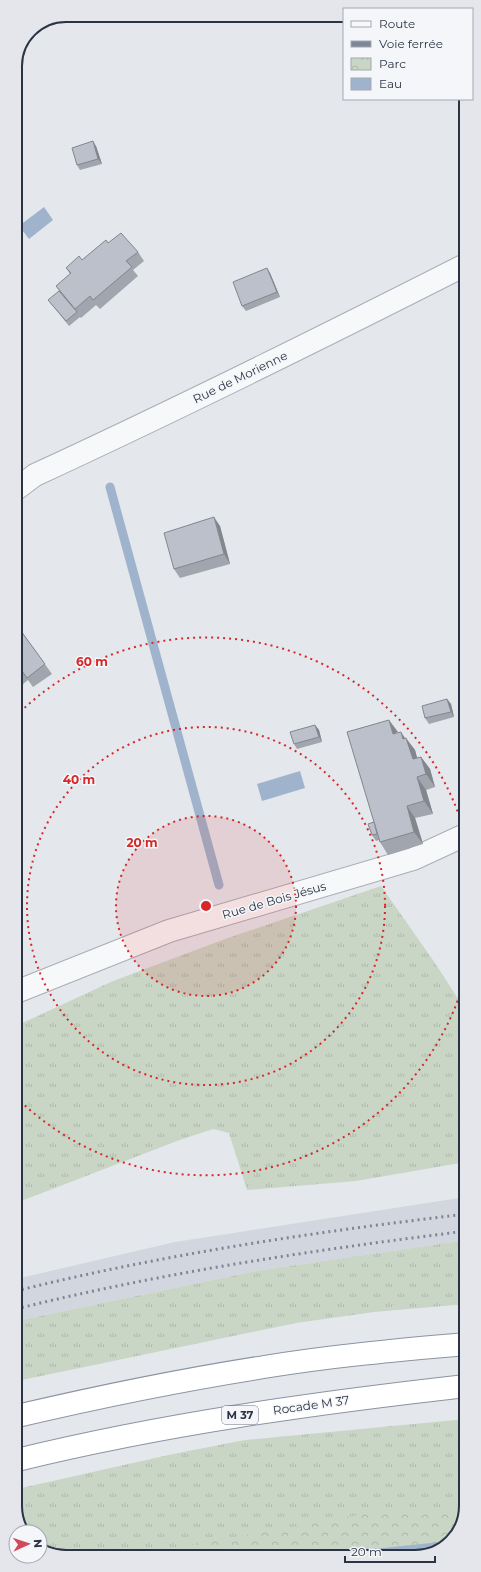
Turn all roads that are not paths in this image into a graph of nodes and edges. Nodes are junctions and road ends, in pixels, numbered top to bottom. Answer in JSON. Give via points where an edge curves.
{"nodes":[{"id":1,"x":459,"y":268,"type":"edge"},
{"id":2,"x":22,"y":485,"type":"edge"},
{"id":3,"x":459,"y":838,"type":"edge"},
{"id":4,"x":22,"y":990,"type":"edge"},
{"id":5,"x":459,"y":1345,"type":"edge"},
{"id":6,"x":459,"y":1387,"type":"edge"},
{"id":7,"x":22,"y":1415,"type":"edge"},
{"id":8,"x":22,"y":1459,"type":"edge"}],
"edges":[{"from":1,"to":2,"type":"street","name":"Rue de Morienne","via":[[214,390],[35,475]]},
{"from":3,"to":4,"type":"street","name":"Rue de Bois Jésus","via":[[413,859],[169,931]]},
{"from":5,"to":7,"type":"highway","via":[[264,1366],[96,1397]]},
{"from":6,"to":8,"type":"highway","name":"Rocade M 37","number":"M 37","via":[[271,1410],[82,1444]]}]}
